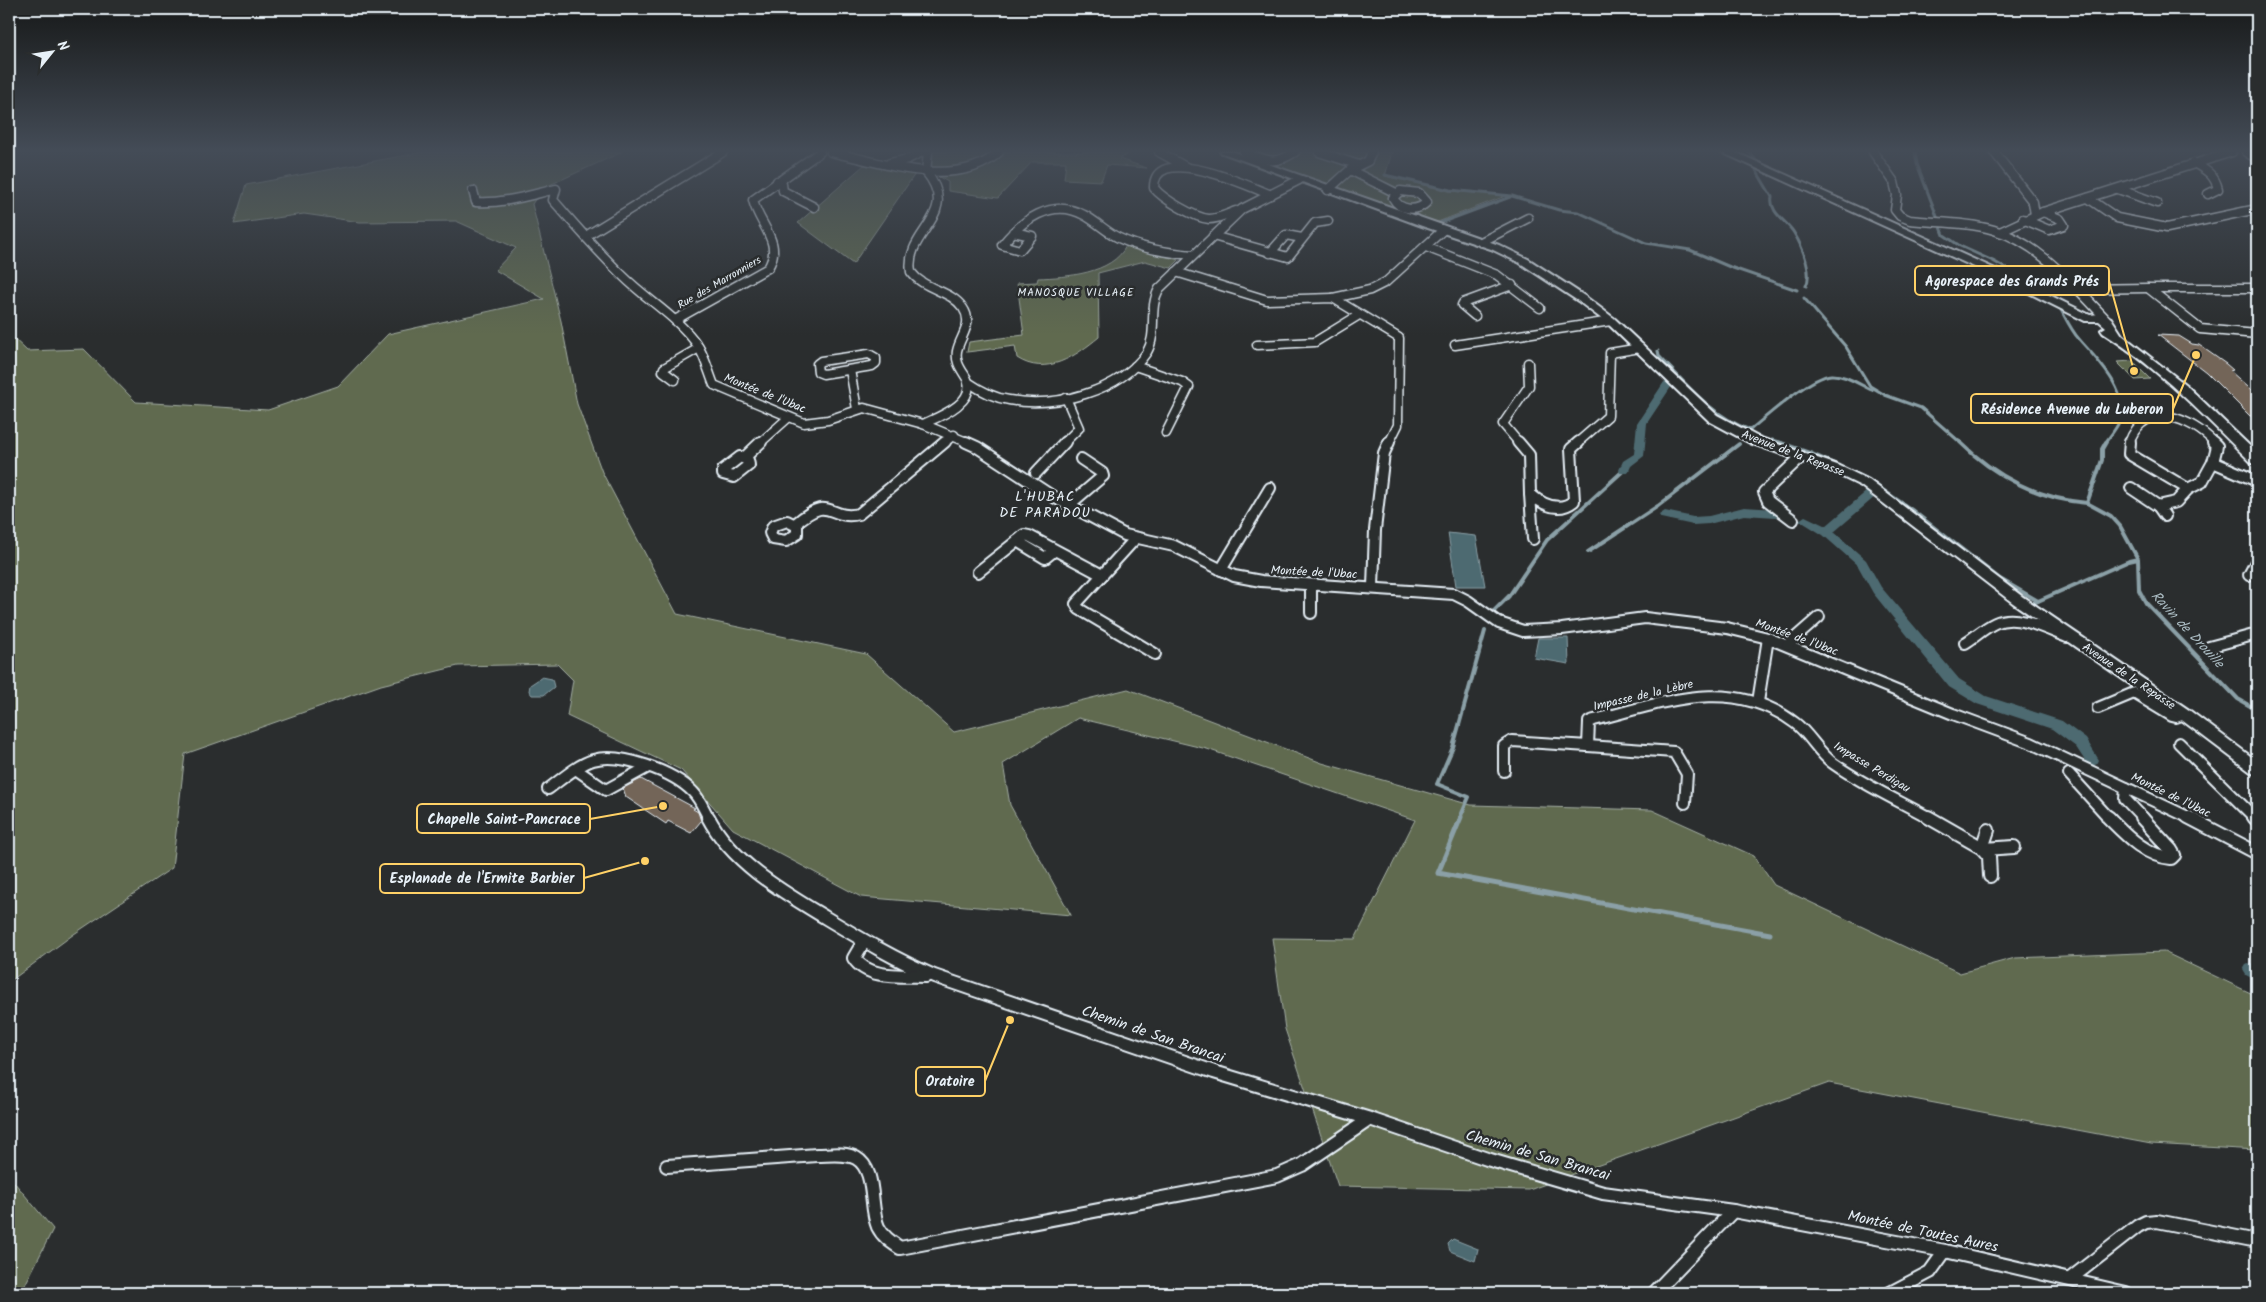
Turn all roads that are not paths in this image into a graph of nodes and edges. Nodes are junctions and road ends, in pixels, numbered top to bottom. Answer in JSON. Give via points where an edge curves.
{"nodes":[{"id":1,"x":564,"y":213,"type":"edge"},
{"id":2,"x":624,"y":213,"type":"edge"},
{"id":3,"x":758,"y":213,"type":"edge"},
{"id":4,"x":935,"y":213,"type":"edge"},
{"id":5,"x":1037,"y":213,"type":"edge"},
{"id":6,"x":1080,"y":213,"type":"edge"},
{"id":7,"x":1195,"y":213,"type":"edge"},
{"id":8,"x":1231,"y":213,"type":"edge"},
{"id":9,"x":1238,"y":213,"type":"edge"},
{"id":10,"x":1393,"y":213,"type":"edge"},
{"id":11,"x":1861,"y":213,"type":"edge"},
{"id":12,"x":1898,"y":213,"type":"edge"},
{"id":13,"x":2041,"y":213,"type":"edge"},
{"id":14,"x":2045,"y":213,"type":"edge"},
{"id":15,"x":2109,"y":213,"type":"edge"},
{"id":16,"x":2240,"y":213,"type":"edge"},
{"id":17,"x":2035,"y":215,"type":"joint"},
{"id":18,"x":1528,"y":218,"type":"dead end"},
{"id":19,"x":2023,"y":219,"type":"junction"},
{"id":20,"x":1328,"y":221,"type":"dead end"},
{"id":21,"x":1015,"y":230,"type":"dead end"},
{"id":22,"x":1443,"y":230,"type":"junction"},
{"id":23,"x":2000,"y":232,"type":"junction"},
{"id":24,"x":586,"y":236,"type":"junction"},
{"id":25,"x":1213,"y":236,"type":"junction"},
{"id":26,"x":1302,"y":238,"type":"junction"},
{"id":27,"x":1480,"y":242,"type":"junction"},
{"id":28,"x":1426,"y":247,"type":"junction"},
{"id":29,"x":1270,"y":253,"type":"junction"},
{"id":30,"x":1193,"y":255,"type":"junction"},
{"id":31,"x":1176,"y":272,"type":"junction"},
{"id":32,"x":1512,"y":285,"type":"junction"},
{"id":33,"x":2148,"y":288,"type":"junction"},
{"id":34,"x":2256,"y":288,"type":"dead end"},
{"id":35,"x":2078,"y":289,"type":"junction"},
{"id":36,"x":1333,"y":298,"type":"junction"},
{"id":37,"x":1540,"y":308,"type":"dead end"},
{"id":38,"x":1359,"y":315,"type":"junction"},
{"id":39,"x":1475,"y":316,"type":"dead end"},
{"id":40,"x":675,"y":320,"type":"junction"},
{"id":41,"x":1611,"y":321,"type":"junction"},
{"id":42,"x":2103,"y":322,"type":"junction"},
{"id":43,"x":2257,"y":334,"type":"edge"},
{"id":44,"x":1257,"y":345,"type":"dead end"},
{"id":45,"x":1455,"y":345,"type":"dead end"},
{"id":46,"x":699,"y":348,"type":"junction"},
{"id":47,"x":1640,"y":348,"type":"junction"},
{"id":48,"x":1528,"y":363,"type":"dead end"},
{"id":49,"x":1135,"y":366,"type":"junction"},
{"id":50,"x":850,"y":370,"type":"junction"},
{"id":51,"x":675,"y":380,"type":"dead end"},
{"id":52,"x":968,"y":382,"type":"junction"},
{"id":53,"x":992,"y":396,"type":"junction"},
{"id":54,"x":1066,"y":398,"type":"junction"},
{"id":55,"x":959,"y":404,"type":"junction"},
{"id":56,"x":857,"y":409,"type":"junction"},
{"id":57,"x":788,"y":418,"type":"junction"},
{"id":58,"x":923,"y":424,"type":"junction"},
{"id":59,"x":1166,"y":433,"type":"dead end"},
{"id":60,"x":954,"y":436,"type":"junction"},
{"id":61,"x":1801,"y":457,"type":"junction"},
{"id":62,"x":744,"y":458,"type":"dead end"},
{"id":63,"x":1081,"y":459,"type":"dead end"},
{"id":64,"x":2257,"y":460,"type":"edge"},
{"id":65,"x":2213,"y":462,"type":"junction"},
{"id":66,"x":1036,"y":472,"type":"dead end"},
{"id":67,"x":2257,"y":481,"type":"edge"},
{"id":68,"x":1270,"y":488,"type":"dead end"},
{"id":69,"x":2130,"y":488,"type":"dead end"},
{"id":70,"x":2188,"y":489,"type":"junction"},
{"id":71,"x":1530,"y":494,"type":"junction"},
{"id":72,"x":1069,"y":505,"type":"junction"},
{"id":73,"x":2158,"y":506,"type":"junction"},
{"id":74,"x":2165,"y":516,"type":"dead end"},
{"id":75,"x":1793,"y":520,"type":"dead end"},
{"id":76,"x":795,"y":524,"type":"dead end"},
{"id":77,"x":1135,"y":538,"type":"junction"},
{"id":78,"x":1533,"y":539,"type":"dead end"},
{"id":79,"x":2257,"y":560,"type":"edge"},
{"id":80,"x":1220,"y":570,"type":"junction"},
{"id":81,"x":978,"y":572,"type":"dead end"},
{"id":82,"x":2249,"y":574,"type":"dead end"},
{"id":83,"x":1102,"y":575,"type":"junction"},
{"id":84,"x":1311,"y":585,"type":"junction"},
{"id":85,"x":1373,"y":588,"type":"junction"},
{"id":86,"x":1311,"y":613,"type":"dead end"},
{"id":87,"x":1819,"y":617,"type":"dead end"},
{"id":88,"x":2257,"y":634,"type":"edge"},
{"id":89,"x":1768,"y":638,"type":"junction"},
{"id":90,"x":2074,"y":639,"type":"junction"},
{"id":91,"x":1965,"y":644,"type":"dead end"},
{"id":92,"x":1786,"y":645,"type":"junction"},
{"id":93,"x":2209,"y":647,"type":"dead end"},
{"id":94,"x":1155,"y":654,"type":"dead end"},
{"id":95,"x":1758,"y":702,"type":"junction"},
{"id":96,"x":2098,"y":708,"type":"dead end"},
{"id":97,"x":2184,"y":714,"type":"junction"},
{"id":98,"x":2179,"y":743,"type":"dead end"},
{"id":99,"x":1588,"y":746,"type":"junction"},
{"id":100,"x":648,"y":767,"type":"junction"},
{"id":101,"x":577,"y":770,"type":"junction"},
{"id":102,"x":2257,"y":770,"type":"edge"},
{"id":103,"x":1504,"y":771,"type":"dead end"},
{"id":104,"x":2069,"y":774,"type":"dead end"},
{"id":105,"x":2126,"y":788,"type":"junction"},
{"id":106,"x":548,"y":789,"type":"dead end"},
{"id":107,"x":1685,"y":802,"type":"dead end"},
{"id":108,"x":2257,"y":820,"type":"edge"},
{"id":109,"x":1988,"y":830,"type":"dead end"},
{"id":110,"x":2014,"y":847,"type":"dead end"},
{"id":111,"x":1984,"y":849,"type":"junction"},
{"id":112,"x":2257,"y":853,"type":"edge"},
{"id":113,"x":1990,"y":876,"type":"dead end"},
{"id":114,"x":864,"y":940,"type":"junction"},
{"id":115,"x":934,"y":976,"type":"junction"},
{"id":116,"x":1370,"y":1119,"type":"junction"},
{"id":117,"x":667,"y":1166,"type":"dead end"},
{"id":118,"x":1711,"y":1208,"type":"joint"},
{"id":119,"x":1733,"y":1211,"type":"junction"},
{"id":120,"x":2257,"y":1241,"type":"edge"},
{"id":121,"x":1945,"y":1250,"type":"junction"},
{"id":122,"x":2070,"y":1279,"type":"junction"},
{"id":123,"x":1654,"y":1293,"type":"edge"},
{"id":124,"x":1890,"y":1293,"type":"edge"},
{"id":125,"x":2126,"y":1293,"type":"edge"}],
"edges":[{"from":1,"to":24,"type":"street","name":"Montée de l'Ubac"},
{"from":2,"to":24,"type":"street"},
{"from":3,"to":40,"type":"street","name":"Rue des Marronniers","via":[[774,247],[771,265]]},
{"from":4,"to":52,"type":"street","via":[[910,256],[909,266],[917,280],[955,299],[965,311],[967,329],[956,351],[961,372]]},
{"from":5,"to":21,"type":"street"},
{"from":6,"to":30,"type":"street","via":[[1122,240]]},
{"from":7,"to":8,"type":"street","via":[[1207,219]]},
{"from":9,"to":25,"type":"street"},
{"from":10,"to":22,"type":"street","name":"Avenue de la Repasse"},
{"from":11,"to":42,"type":"main road"},
{"from":12,"to":23,"type":"street","via":[[1906,219]]},
{"from":13,"to":17,"type":"street"},
{"from":14,"to":19,"type":"street","via":[[2060,219],[2064,225],[2049,230]]},
{"from":15,"to":16,"type":"street","via":[[2117,218],[2160,227],[2177,227]]},
{"from":17,"to":19,"type":"street"},
{"from":18,"to":27,"type":"street"},
{"from":19,"to":23,"type":"street"},
{"from":20,"to":26,"type":"street","via":[[1315,222]]},
{"from":22,"to":27,"type":"street","name":"Avenue de la Repasse"},
{"from":22,"to":28,"type":"street"},
{"from":23,"to":35,"type":"street","via":[[2042,257]]},
{"from":24,"to":40,"type":"street","name":"Montée de l'Ubac","via":[[622,275]]},
{"from":25,"to":29,"type":"street"},
{"from":25,"to":30,"type":"street"},
{"from":26,"to":29,"type":"street","via":[[1285,235]]},
{"from":26,"to":29,"type":"street","via":[[1288,257]]},
{"from":27,"to":41,"type":"street","name":"Avenue de la Repasse","via":[[1505,250],[1524,261]]},
{"from":28,"to":32,"type":"street","via":[[1495,274]]},
{"from":28,"to":36,"type":"street","via":[[1386,282],[1367,291]]},
{"from":30,"to":31,"type":"street"},
{"from":31,"to":36,"type":"street","via":[[1267,300]]},
{"from":31,"to":49,"type":"street","via":[[1156,295],[1151,340],[1147,352]]},
{"from":32,"to":37,"type":"street"},
{"from":32,"to":39,"type":"street","via":[[1462,303]]},
{"from":33,"to":34,"type":"street"},
{"from":33,"to":35,"type":"street"},
{"from":33,"to":43,"type":"street","via":[[2200,329]]},
{"from":35,"to":42,"type":"street"},
{"from":36,"to":38,"type":"street"},
{"from":38,"to":44,"type":"street","via":[[1315,342]]},
{"from":38,"to":85,"type":"street","via":[[1395,334],[1400,342],[1398,425],[1384,453],[1375,530]]},
{"from":40,"to":46,"type":"street","name":"Montée de l'Ubac"},
{"from":41,"to":45,"type":"street"},
{"from":41,"to":47,"type":"street","name":"Avenue de la Repasse"},
{"from":42,"to":64,"type":"main road","via":[[2182,388]]},
{"from":46,"to":51,"type":"street","via":[[664,368],[663,371]]},
{"from":46,"to":57,"type":"street","name":"Montée de l'Ubac","via":[[714,385]]},
{"from":47,"to":61,"type":"street","name":"Avenue de la Repasse","via":[[1713,418],[1754,440]]},
{"from":47,"to":71,"type":"street","via":[[1610,353],[1608,416],[1571,449],[1573,502],[1565,506],[1550,506]]},
{"from":48,"to":71,"type":"street","via":[[1529,386],[1503,424],[1529,455]]},
{"from":49,"to":54,"type":"street","via":[[1106,385]]},
{"from":49,"to":59,"type":"street","via":[[1189,387]]},
{"from":50,"to":50,"type":"street","via":[[873,365],[876,358],[869,354],[817,364],[820,374]]},
{"from":50,"to":56,"type":"street"},
{"from":52,"to":53,"type":"street","via":[[978,391]]},
{"from":52,"to":55,"type":"street","via":[[966,395]]},
{"from":53,"to":54,"type":"street","via":[[1025,402]]},
{"from":53,"to":55,"type":"street"},
{"from":54,"to":66,"type":"street","via":[[1078,430]]},
{"from":55,"to":58,"type":"street"},
{"from":56,"to":57,"type":"street","name":"Montée de l'Ubac","via":[[815,423]]},
{"from":56,"to":58,"type":"street","name":"Montée de l'Ubac","via":[[874,409]]},
{"from":57,"to":62,"type":"street"},
{"from":58,"to":60,"type":"street","name":"Montée de l'Ubac"},
{"from":60,"to":72,"type":"street","name":"Montée de l'Ubac"},
{"from":60,"to":76,"type":"street","via":[[861,513],[848,516],[820,508],[810,511]]},
{"from":61,"to":75,"type":"street","via":[[1764,492],[1768,501]]},
{"from":61,"to":90,"type":"street","name":"Avenue de la Repasse","via":[[1865,483]]},
{"from":63,"to":72,"type":"street","via":[[1103,476]]},
{"from":65,"to":67,"type":"street"},
{"from":65,"to":70,"type":"street","via":[[2203,481]]},
{"from":65,"to":70,"type":"street","via":[[2217,446],[2189,422],[2162,416],[2141,423],[2129,442],[2130,454]]},
{"from":68,"to":80,"type":"street"},
{"from":69,"to":73,"type":"street"},
{"from":70,"to":73,"type":"street","via":[[2179,500]]},
{"from":71,"to":78,"type":"street"},
{"from":72,"to":77,"type":"street","name":"Montée de l'Ubac"},
{"from":73,"to":74,"type":"street"},
{"from":77,"to":80,"type":"street","name":"Montée de l'Ubac","via":[[1183,549]]},
{"from":77,"to":83,"type":"street"},
{"from":79,"to":82,"type":"street"},
{"from":80,"to":84,"type":"street","name":"Montée de l'Ubac","via":[[1247,580]]},
{"from":81,"to":83,"type":"street","via":[[1017,541],[1044,557],[1055,550]]},
{"from":83,"to":94,"type":"street","via":[[1076,606]]},
{"from":84,"to":85,"type":"street","name":"Montée de l'Ubac"},
{"from":84,"to":86,"type":"street"},
{"from":85,"to":89,"type":"street","name":"Montée de l'Ubac","via":[[1458,596],[1499,623],[1523,631],[1645,618],[1727,628]]},
{"from":87,"to":92,"type":"street"},
{"from":88,"to":93,"type":"street"},
{"from":89,"to":92,"type":"street","name":"Montée de l'Ubac"},
{"from":89,"to":95,"type":"street"},
{"from":90,"to":91,"type":"street","via":[[2032,624],[2010,621],[1993,624]]},
{"from":90,"to":97,"type":"street","name":"Avenue de la Repasse"},
{"from":92,"to":105,"type":"street","name":"Montée de l'Ubac","via":[[2031,743]]},
{"from":95,"to":99,"type":"street","name":"Impasse de la Lèbre","via":[[1697,696],[1594,720],[1587,726]]},
{"from":95,"to":111,"type":"street","name":"Impasse Perdigau","via":[[1800,726],[1834,764]]},
{"from":96,"to":97,"type":"street","via":[[2134,693],[2172,716]]},
{"from":97,"to":102,"type":"street","name":"Avenue de la Repasse"},
{"from":98,"to":108,"type":"street"},
{"from":99,"to":103,"type":"street","via":[[1512,741],[1504,746]]},
{"from":99,"to":107,"type":"street","via":[[1674,752],[1687,774]]},
{"from":100,"to":101,"type":"street","name":"Chemin de San Brancai","via":[[608,757],[594,759]]},
{"from":100,"to":101,"type":"street","via":[[606,790]]},
{"from":100,"to":114,"type":"street","name":"Chemin de San Brancai","via":[[688,787],[701,802],[722,840],[766,878]]},
{"from":101,"to":106,"type":"street","name":"Chemin de San Brancai"},
{"from":104,"to":105,"type":"street","via":[[2132,841],[2163,858],[2171,858],[2174,855],[2171,850],[2125,798]]},
{"from":105,"to":112,"type":"street","name":"Montée de l'Ubac"},
{"from":109,"to":111,"type":"street"},
{"from":110,"to":111,"type":"street"},
{"from":111,"to":113,"type":"street"},
{"from":114,"to":115,"type":"street","name":"Chemin de San Brancai"},
{"from":114,"to":115,"type":"street","via":[[854,958],[862,969],[876,973]]},
{"from":115,"to":116,"type":"street","name":"Chemin de San Brancai","via":[[1214,1072]]},
{"from":116,"to":117,"type":"street","via":[[1302,1165],[1277,1176],[900,1248],[885,1240],[877,1224],[872,1210],[869,1175],[865,1165],[856,1158],[817,1155]]},
{"from":116,"to":118,"type":"street","name":"Chemin de San Brancai","via":[[1487,1160],[1574,1185]]},
{"from":118,"to":119,"type":"street","name":"Montée de Toutes Aures"},
{"from":119,"to":121,"type":"street","name":"Montée de Toutes Aures"},
{"from":119,"to":123,"type":"street"},
{"from":120,"to":122,"type":"street","via":[[2158,1221],[2146,1222]]},
{"from":121,"to":122,"type":"street","name":"Montée de Toutes Aures"},
{"from":121,"to":124,"type":"street","via":[[1930,1272]]},
{"from":122,"to":125,"type":"street","name":"Montée de Toutes Aures"}]}
